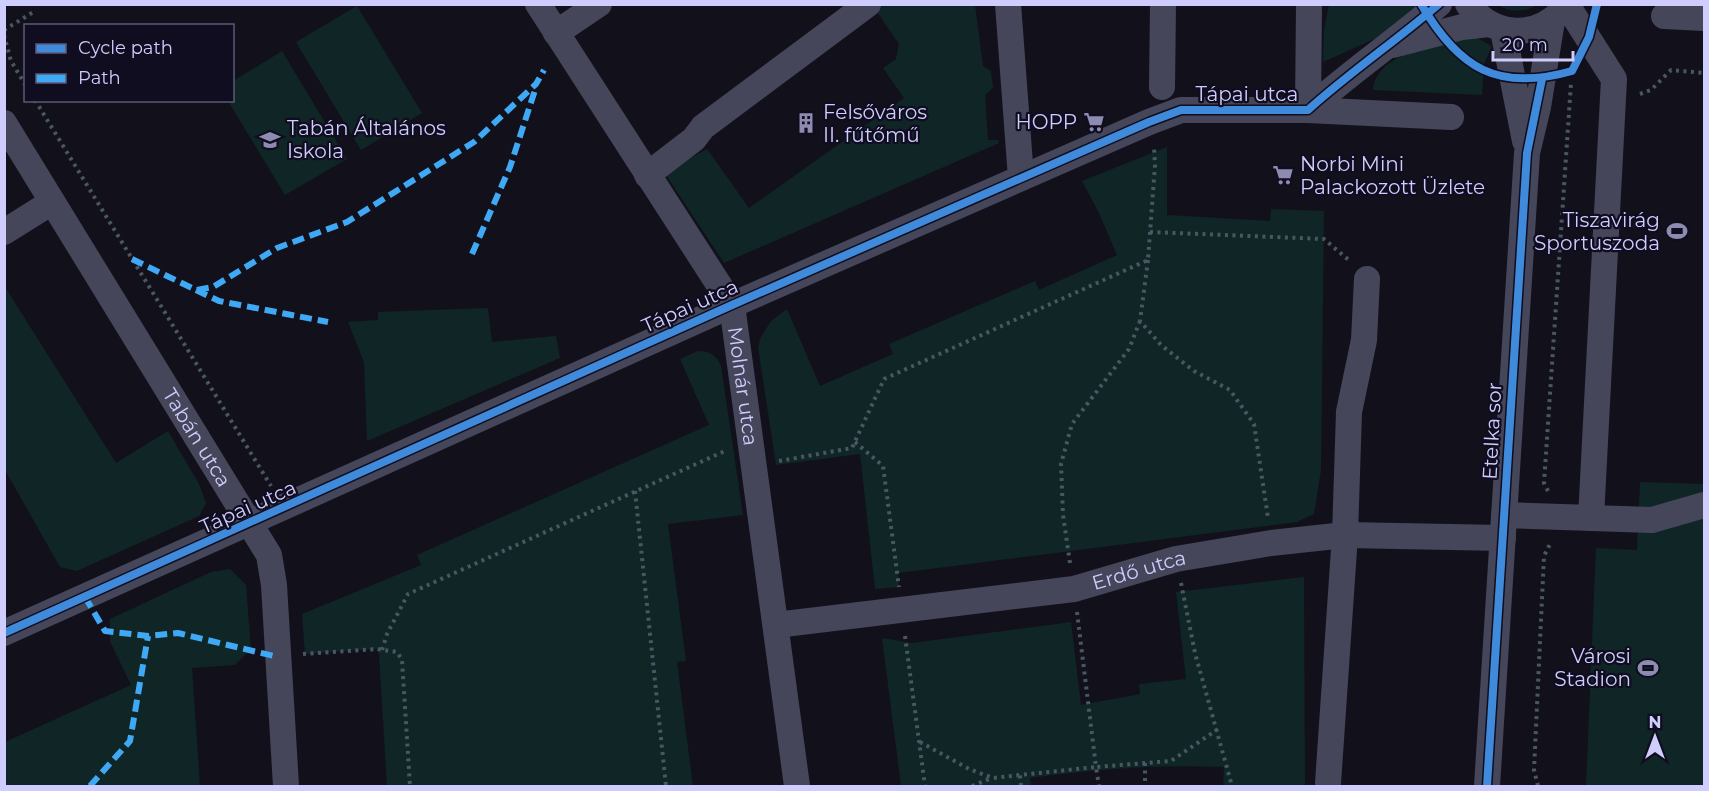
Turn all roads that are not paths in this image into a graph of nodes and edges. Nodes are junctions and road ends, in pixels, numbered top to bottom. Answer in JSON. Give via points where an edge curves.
{"nodes":[{"id":1,"x":538,"y":4,"type":"edge"},
{"id":2,"x":599,"y":4,"type":"edge"},
{"id":3,"x":868,"y":4,"type":"edge"},
{"id":4,"x":1008,"y":4,"type":"edge"},
{"id":5,"x":1163,"y":4,"type":"edge"},
{"id":6,"x":1309,"y":4,"type":"edge"},
{"id":7,"x":1439,"y":4,"type":"edge"},
{"id":8,"x":1468,"y":4,"type":"edge"},
{"id":9,"x":1562,"y":10,"type":"edge"},
{"id":10,"x":1664,"y":16,"type":"dead end"},
{"id":11,"x":1704,"y":18,"type":"edge"},
{"id":12,"x":1496,"y":27,"type":"junction"},
{"id":13,"x":556,"y":33,"type":"junction"},
{"id":14,"x":1390,"y":46,"type":"junction"},
{"id":15,"x":1162,"y":87,"type":"dead end"},
{"id":16,"x":1308,"y":110,"type":"junction"},
{"id":17,"x":1451,"y":117,"type":"dead end"},
{"id":18,"x":4,"y":123,"type":"edge"},
{"id":19,"x":1527,"y":153,"type":"junction"},
{"id":20,"x":647,"y":175,"type":"junction"},
{"id":21,"x":1021,"y":178,"type":"junction"},
{"id":22,"x":52,"y":202,"type":"junction"},
{"id":23,"x":4,"y":232,"type":"edge"},
{"id":24,"x":1367,"y":279,"type":"road end"},
{"id":25,"x":732,"y":305,"type":"junction"},
{"id":26,"x":1704,"y":505,"type":"edge"},
{"id":27,"x":1592,"y":518,"type":"junction"},
{"id":28,"x":251,"y":524,"type":"junction"},
{"id":29,"x":1504,"y":526,"type":"junction"},
{"id":30,"x":1344,"y":535,"type":"junction"},
{"id":31,"x":776,"y":626,"type":"junction"},
{"id":32,"x":4,"y":633,"type":"edge"},
{"id":33,"x":1328,"y":783,"type":"dead end"},
{"id":34,"x":286,"y":786,"type":"edge"},
{"id":35,"x":796,"y":786,"type":"edge"},
{"id":36,"x":1487,"y":786,"type":"edge"}],
"edges":[{"from":1,"to":13,"type":"street","name":"Molnár utca"},
{"from":2,"to":13,"type":"street"},
{"from":3,"to":20,"type":"street","via":[[703,127],[694,139]]},
{"from":4,"to":21,"type":"street"},
{"from":5,"to":15,"type":"street"},
{"from":6,"to":16,"type":"street"},
{"from":7,"to":14,"type":"street","name":"Tápai utca"},
{"from":8,"to":12,"type":"street"},
{"from":9,"to":12,"type":"street","name":"Tápai utca","via":[[1520,32]]},
{"from":9,"to":19,"type":"street","name":"Etelka sor","via":[[1542,79]]},
{"from":9,"to":27,"type":"street","via":[[1614,80]]},
{"from":10,"to":11,"type":"street"},
{"from":12,"to":14,"type":"street","name":"Tápai utca","via":[[1462,27]]},
{"from":12,"to":19,"type":"street","name":"Etelka sor"},
{"from":13,"to":20,"type":"street","name":"Molnár utca"},
{"from":14,"to":16,"type":"street","name":"Tápai utca","via":[[1346,76]]},
{"from":16,"to":17,"type":"street"},
{"from":16,"to":21,"type":"street","name":"Tápai utca","via":[[1181,111]]},
{"from":18,"to":22,"type":"street","name":"Tabán utca"},
{"from":19,"to":29,"type":"street","name":"Etelka sor"},
{"from":20,"to":25,"type":"street","name":"Molnár utca"},
{"from":21,"to":25,"type":"street","name":"Tápai utca"},
{"from":22,"to":23,"type":"street"},
{"from":22,"to":28,"type":"street","name":"Tabán utca"},
{"from":24,"to":30,"type":"street","via":[[1364,340],[1348,412]]},
{"from":25,"to":28,"type":"street","name":"Tápai utca"},
{"from":25,"to":31,"type":"street","name":"Molnár utca"},
{"from":26,"to":27,"type":"street","name":"Erdő utca","via":[[1652,520]]},
{"from":27,"to":29,"type":"street","name":"Erdő utca","via":[[1552,517]]},
{"from":28,"to":32,"type":"street","name":"Tápai utca"},
{"from":28,"to":34,"type":"street","name":"Tabán utca","via":[[269,555]]},
{"from":29,"to":30,"type":"street","name":"Erdő utca"},
{"from":29,"to":36,"type":"street","name":"Etelka sor"},
{"from":30,"to":31,"type":"street","name":"Erdő utca","via":[[1176,559],[1074,589]]},
{"from":30,"to":33,"type":"street"},
{"from":31,"to":35,"type":"street","name":"Molnár utca"}]}
